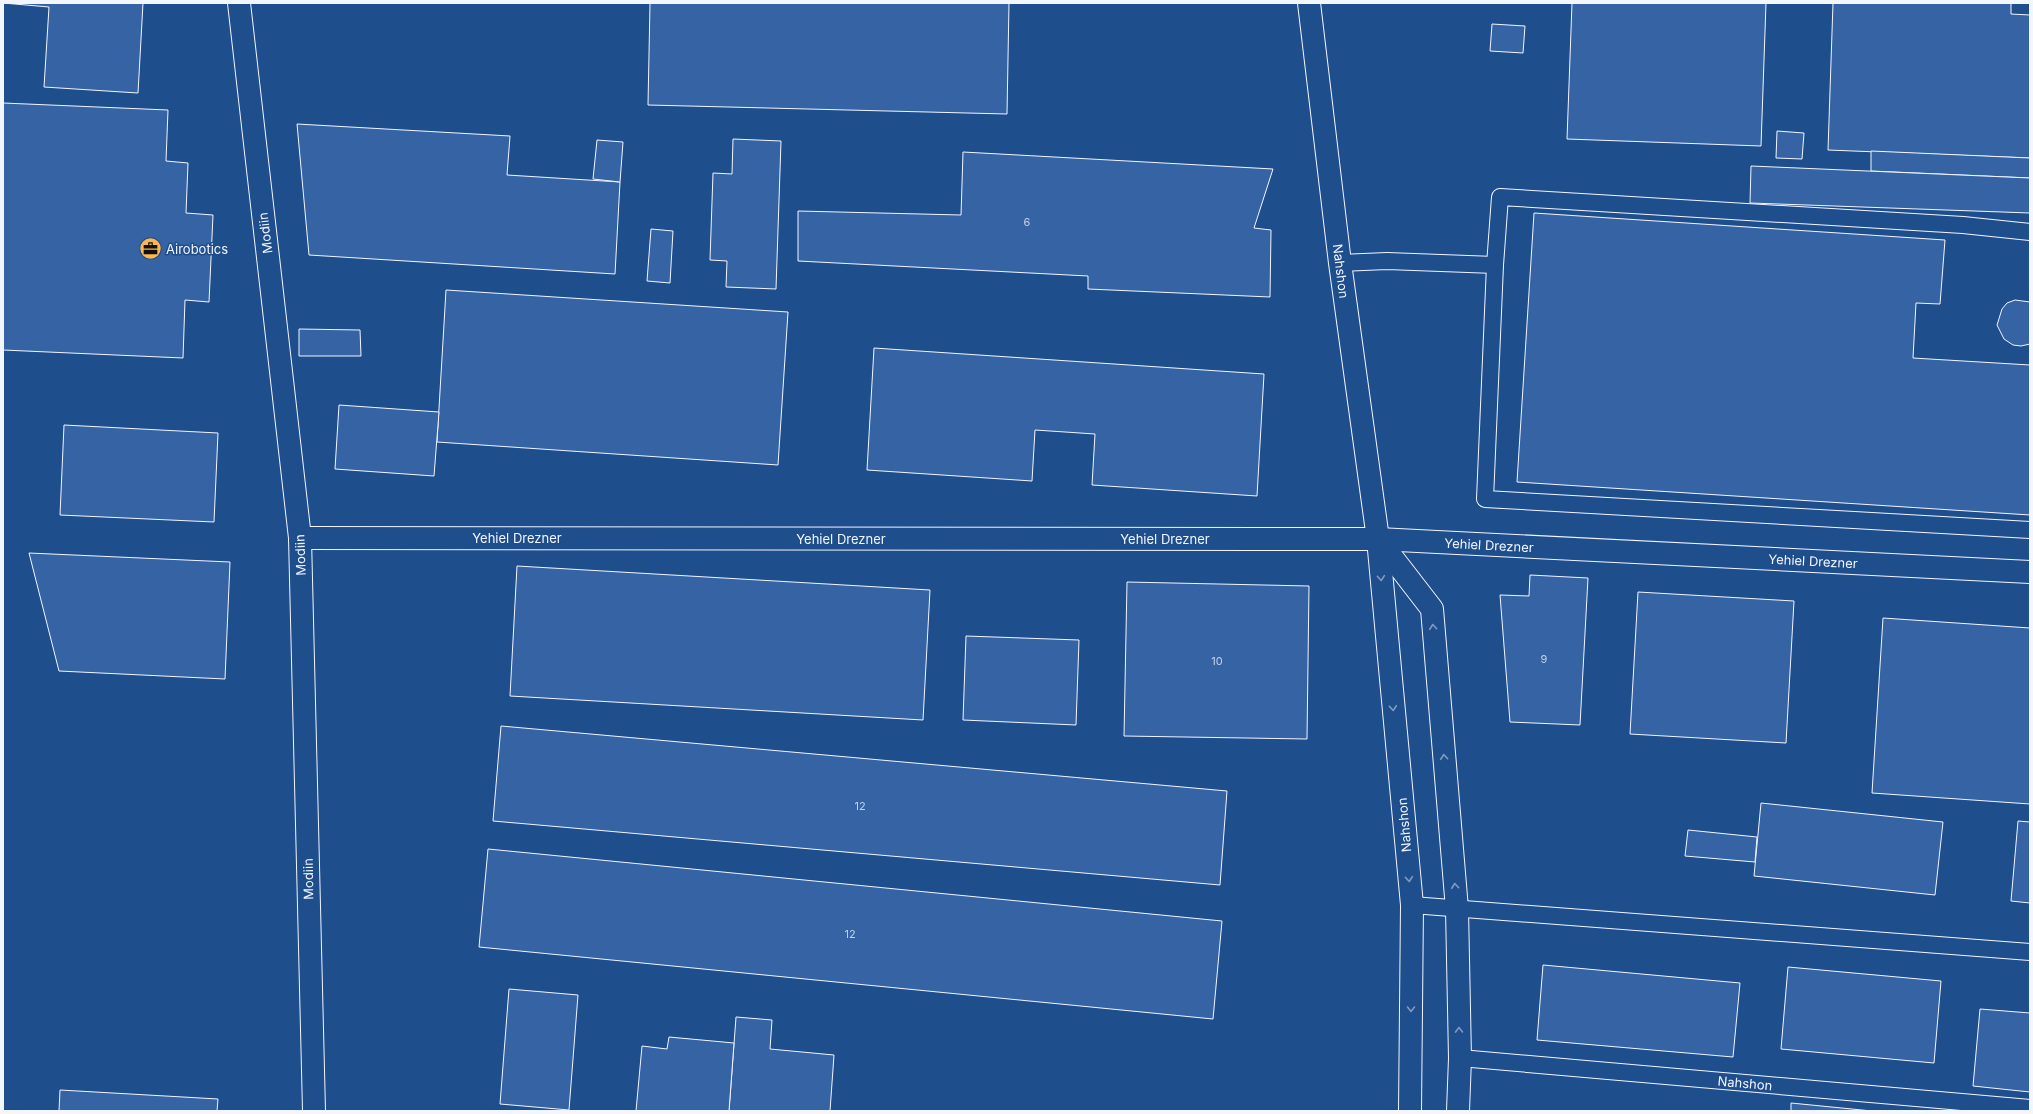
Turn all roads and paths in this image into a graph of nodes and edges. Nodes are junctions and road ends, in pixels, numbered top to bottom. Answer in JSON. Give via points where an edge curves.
{"nodes":[{"id":1,"x":239,"y":3,"type":"edge"},
{"id":2,"x":1308,"y":3,"type":"edge"},
{"id":3,"x":2030,"y":232,"type":"edge"},
{"id":4,"x":1340,"y":264,"type":"junction"},
{"id":5,"x":1495,"y":265,"type":"junction"},
{"id":6,"x":2030,"y":530,"type":"edge"},
{"id":7,"x":300,"y":538,"type":"junction"},
{"id":8,"x":1378,"y":539,"type":"junction"},
{"id":9,"x":2030,"y":572,"type":"edge"},
{"id":10,"x":1412,"y":906,"type":"junction"},
{"id":11,"x":1457,"y":909,"type":"junction"},
{"id":12,"x":2030,"y":952,"type":"edge"},
{"id":13,"x":1460,"y":1058,"type":"junction"},
{"id":14,"x":2030,"y":1108,"type":"edge"},
{"id":15,"x":314,"y":1111,"type":"edge"},
{"id":16,"x":1410,"y":1111,"type":"edge"},
{"id":17,"x":1458,"y":1111,"type":"edge"}],
"edges":[{"from":1,"to":7,"type":"street","name":"Modiin"},
{"from":2,"to":4,"type":"street","name":"Nahshon"},
{"from":3,"to":5,"type":"lane","via":[[1963,225],[1500,197]]},
{"from":4,"to":5,"type":"lane","via":[[1387,262]]},
{"from":4,"to":8,"type":"street","name":"Nahshon"},
{"from":5,"to":6,"type":"lane","via":[[1485,499]]},
{"from":7,"to":8,"type":"street","name":"Yehiel Drezner"},
{"from":7,"to":15,"type":"street","name":"Modiin"},
{"from":8,"to":9,"type":"street","name":"Yehiel Drezner"},
{"from":8,"to":10,"type":"street","name":"Nahshon","one_way":true},
{"from":11,"to":8,"type":"street","name":"Nahshon","one_way":true,"via":[[1432,609]]},
{"from":10,"to":11,"type":"lane"},
{"from":10,"to":16,"type":"street","name":"Nahshon","one_way":true},
{"from":11,"to":12,"type":"lane"},
{"from":13,"to":11,"type":"street","name":"Nahshon","one_way":true},
{"from":13,"to":14,"type":"lane","name":"Nahshon"},
{"from":13,"to":17,"type":"street","name":"Nahshon"}]}
